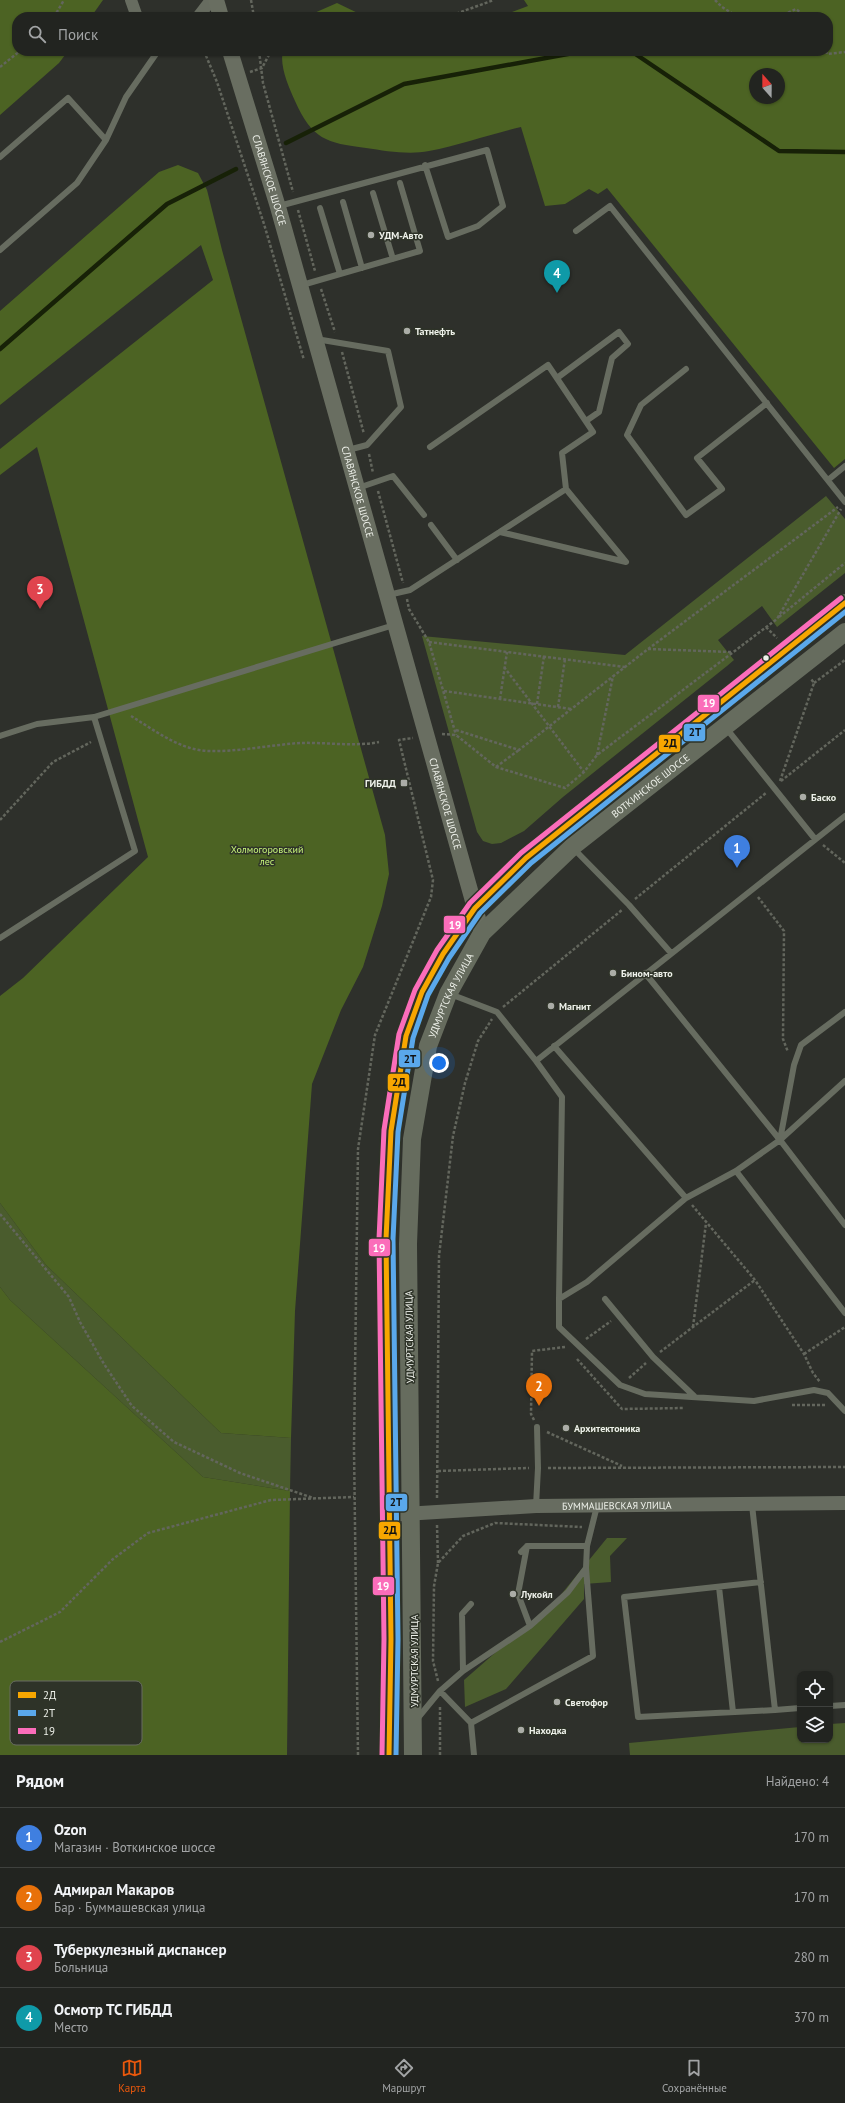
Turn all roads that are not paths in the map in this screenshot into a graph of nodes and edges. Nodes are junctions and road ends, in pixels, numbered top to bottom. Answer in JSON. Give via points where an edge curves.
{"nodes":[{"id":1,"x":131,"y":0,"type":"edge"},
{"id":2,"x":211,"y":0,"type":"edge"},
{"id":3,"x":216,"y":0,"type":"edge"},
{"id":4,"x":135,"y":12,"type":"edge"},
{"id":5,"x":202,"y":12,"type":"edge"},
{"id":6,"x":220,"y":12,"type":"edge"},
{"id":7,"x":155,"y":56,"type":"edge"},
{"id":8,"x":232,"y":56,"type":"edge"},
{"id":9,"x":106,"y":140,"type":"junction"},
{"id":10,"x":0,"y":157,"type":"edge"},
{"id":11,"x":425,"y":165,"type":"junction"},
{"id":12,"x":400,"y":183,"type":"dead end"},
{"id":13,"x":373,"y":193,"type":"dead end"},
{"id":14,"x":343,"y":202,"type":"dead end"},
{"id":15,"x":278,"y":207,"type":"junction"},
{"id":16,"x":320,"y":208,"type":"dead end"},
{"id":17,"x":576,"y":231,"type":"dead end"},
{"id":18,"x":0,"y":250,"type":"edge"},
{"id":19,"x":393,"y":259,"type":"junction"},
{"id":20,"x":362,"y":268,"type":"junction"},
{"id":21,"x":340,"y":274,"type":"junction"},
{"id":22,"x":300,"y":286,"type":"junction"},
{"id":23,"x":315,"y":339,"type":"junction"},
{"id":24,"x":686,"y":369,"type":"dead end"},
{"id":25,"x":557,"y":378,"type":"junction"},
{"id":26,"x":767,"y":403,"type":"junction"},
{"id":27,"x":586,"y":421,"type":"junction"},
{"id":28,"x":430,"y":447,"type":"dead end"},
{"id":29,"x":346,"y":451,"type":"junction"},
{"id":30,"x":845,"y":466,"type":"edge"},
{"id":31,"x":828,"y":480,"type":"junction"},
{"id":32,"x":357,"y":488,"type":"junction"},
{"id":33,"x":566,"y":489,"type":"junction"},
{"id":34,"x":845,"y":502,"type":"edge"},
{"id":35,"x":424,"y":515,"type":"dead end"},
{"id":36,"x":431,"y":525,"type":"dead end"},
{"id":37,"x":500,"y":532,"type":"junction"},
{"id":38,"x":457,"y":560,"type":"junction"},
{"id":39,"x":387,"y":595,"type":"junction"},
{"id":40,"x":845,"y":603,"type":"edge"},
{"id":41,"x":395,"y":624,"type":"junction"},
{"id":42,"x":845,"y":632,"type":"edge"},
{"id":43,"x":94,"y":717,"type":"junction"},
{"id":44,"x":725,"y":727,"type":"junction"},
{"id":45,"x":0,"y":736,"type":"edge"},
{"id":46,"x":845,"y":816,"type":"edge"},
{"id":47,"x":815,"y":838,"type":"junction"},
{"id":48,"x":572,"y":847,"type":"junction"},
{"id":49,"x":475,"y":908,"type":"junction"},
{"id":50,"x":482,"y":933,"type":"junction"},
{"id":51,"x":0,"y":938,"type":"edge"},
{"id":52,"x":671,"y":953,"type":"junction"},
{"id":53,"x":645,"y":973,"type":"junction"},
{"id":54,"x":448,"y":994,"type":"junction"},
{"id":55,"x":845,"y":1012,"type":"edge"},
{"id":56,"x":554,"y":1046,"type":"junction"},
{"id":57,"x":536,"y":1061,"type":"junction"},
{"id":58,"x":845,"y":1081,"type":"edge"},
{"id":59,"x":780,"y":1140,"type":"junction"},
{"id":60,"x":736,"y":1172,"type":"junction"},
{"id":61,"x":686,"y":1198,"type":"junction"},
{"id":62,"x":845,"y":1225,"type":"edge"},
{"id":63,"x":605,"y":1298,"type":"dead end"},
{"id":64,"x":559,"y":1299,"type":"junction"},
{"id":65,"x":845,"y":1313,"type":"edge"},
{"id":66,"x":694,"y":1396,"type":"junction"},
{"id":67,"x":845,"y":1411,"type":"edge"},
{"id":68,"x":537,"y":1427,"type":"road end"},
{"id":69,"x":389,"y":1445,"type":"junction"},
{"id":70,"x":410,"y":1445,"type":"junction"},
{"id":71,"x":845,"y":1503,"type":"edge"},
{"id":72,"x":752,"y":1504,"type":"junction"},
{"id":73,"x":536,"y":1506,"type":"junction"},
{"id":74,"x":597,"y":1506,"type":"junction"},
{"id":75,"x":412,"y":1514,"type":"junction"},
{"id":76,"x":388,"y":1515,"type":"junction"},
{"id":77,"x":527,"y":1546,"type":"junction"},
{"id":78,"x":587,"y":1546,"type":"junction"},
{"id":79,"x":521,"y":1552,"type":"dead end"},
{"id":80,"x":586,"y":1568,"type":"junction"},
{"id":81,"x":761,"y":1582,"type":"junction"},
{"id":82,"x":719,"y":1587,"type":"junction"},
{"id":83,"x":471,"y":1604,"type":"dead end"},
{"id":84,"x":530,"y":1626,"type":"junction"},
{"id":85,"x":414,"y":1638,"type":"junction"},
{"id":86,"x":391,"y":1639,"type":"junction"},
{"id":87,"x":463,"y":1671,"type":"junction"},
{"id":88,"x":440,"y":1691,"type":"junction"},
{"id":89,"x":845,"y":1705,"type":"edge"},
{"id":90,"x":833,"y":1706,"type":"edge"},
{"id":91,"x":797,"y":1708,"type":"edge"},
{"id":92,"x":775,"y":1710,"type":"junction"},
{"id":93,"x":733,"y":1712,"type":"junction"},
{"id":94,"x":471,"y":1723,"type":"junction"},
{"id":95,"x":414,"y":1724,"type":"junction"},
{"id":96,"x":389,"y":1755,"type":"edge"},
{"id":97,"x":413,"y":1755,"type":"edge"},
{"id":98,"x":474,"y":1755,"type":"edge"}],
"edges":[{"from":1,"to":4,"type":"street"},
{"from":2,"to":5,"type":"street"},
{"from":3,"to":6,"type":"main road"},
{"from":7,"to":9,"type":"lane","via":[[126,97]]},
{"from":8,"to":15,"type":"main road","name":"СЛАВЯНСКОЕ ШОССЕ"},
{"from":9,"to":10,"type":"lane","via":[[68,98]]},
{"from":9,"to":18,"type":"lane","via":[[77,183]]},
{"from":11,"to":11,"type":"lane","via":[[488,150],[503,206],[478,226],[448,237]]},
{"from":11,"to":15,"type":"lane"},
{"from":12,"to":19,"type":"lane","via":[[420,251]]},
{"from":13,"to":19,"type":"lane"},
{"from":14,"to":20,"type":"lane"},
{"from":15,"to":22,"type":"main road","name":"СЛАВЯНСКОЕ ШОССЕ"},
{"from":16,"to":21,"type":"lane"},
{"from":17,"to":26,"type":"lane","via":[[610,206]]},
{"from":19,"to":20,"type":"lane"},
{"from":20,"to":21,"type":"lane"},
{"from":21,"to":22,"type":"lane"},
{"from":22,"to":23,"type":"main road","name":"СЛАВЯНСКОЕ ШОССЕ"},
{"from":23,"to":29,"type":"main road","name":"СЛАВЯНСКОЕ ШОССЕ"},
{"from":23,"to":29,"type":"lane","via":[[388,352],[401,407],[367,445]]},
{"from":24,"to":26,"type":"lane","via":[[641,405],[627,435],[686,515],[722,490],[697,458]]},
{"from":25,"to":27,"type":"lane"},
{"from":25,"to":27,"type":"lane","via":[[619,332],[628,344],[612,358],[599,412]]},
{"from":25,"to":28,"type":"lane","via":[[548,365]]},
{"from":26,"to":31,"type":"lane"},
{"from":27,"to":33,"type":"lane","via":[[593,432],[562,453]]},
{"from":29,"to":32,"type":"main road","name":"СЛАВЯНСКОЕ ШОССЕ"},
{"from":30,"to":31,"type":"lane"},
{"from":31,"to":34,"type":"lane"},
{"from":32,"to":35,"type":"lane","via":[[393,476]]},
{"from":32,"to":39,"type":"main road","name":"СЛАВЯНСКОЕ ШОССЕ"},
{"from":33,"to":37,"type":"lane"},
{"from":33,"to":37,"type":"lane","via":[[626,562]]},
{"from":36,"to":38,"type":"lane"},
{"from":37,"to":38,"type":"lane"},
{"from":38,"to":39,"type":"lane","via":[[405,593]]},
{"from":39,"to":41,"type":"main road","name":"СЛАВЯНСКОЕ ШОССЕ"},
{"from":40,"to":49,"type":"main road","name":"ВОТКИНСКОЕ ШОССЕ","via":[[526,858]]},
{"from":41,"to":43,"type":"lane"},
{"from":41,"to":49,"type":"main road","name":"СЛАВЯНСКОЕ ШОССЕ"},
{"from":42,"to":44,"type":"main road","name":"ВОТКИНСКОЕ ШОССЕ"},
{"from":43,"to":45,"type":"lane","via":[[37,724]]},
{"from":43,"to":51,"type":"lane","via":[[135,851]]},
{"from":44,"to":47,"type":"lane"},
{"from":44,"to":48,"type":"main road","name":"ВОТКИНСКОЕ ШОССЕ"},
{"from":46,"to":47,"type":"lane"},
{"from":47,"to":52,"type":"lane"},
{"from":48,"to":50,"type":"main road","name":"ВОТКИНСКОЕ ШОССЕ"},
{"from":48,"to":52,"type":"lane","via":[[629,905]]},
{"from":49,"to":50,"type":"main road","name":"СЛАВЯНСКОЕ ШОССЕ"},
{"from":49,"to":69,"type":"main road","via":[[443,954],[422,992],[406,1036],[391,1132],[386,1239]]},
{"from":50,"to":54,"type":"main road","name":"УДМУРТСКАЯ УЛИЦА"},
{"from":52,"to":53,"type":"lane"},
{"from":53,"to":56,"type":"lane"},
{"from":53,"to":59,"type":"lane"},
{"from":54,"to":57,"type":"lane","via":[[497,1012]]},
{"from":54,"to":70,"type":"main road","name":"УДМУРТСКАЯ УЛИЦА","via":[[428,1046],[412,1139],[408,1244]]},
{"from":55,"to":59,"type":"lane","via":[[802,1045],[794,1065]]},
{"from":56,"to":57,"type":"lane"},
{"from":56,"to":61,"type":"lane"},
{"from":57,"to":64,"type":"lane","via":[[562,1097]]},
{"from":58,"to":59,"type":"lane"},
{"from":59,"to":60,"type":"lane"},
{"from":59,"to":62,"type":"lane"},
{"from":60,"to":61,"type":"lane"},
{"from":60,"to":65,"type":"lane"},
{"from":61,"to":64,"type":"lane","via":[[587,1282]]},
{"from":63,"to":66,"type":"lane","via":[[653,1357]]},
{"from":64,"to":66,"type":"lane","via":[[559,1327],[620,1385],[645,1394]]},
{"from":66,"to":67,"type":"lane","via":[[754,1401],[814,1390],[828,1393]]},
{"from":68,"to":73,"type":"lane"},
{"from":69,"to":70,"type":"main road"},
{"from":69,"to":76,"type":"main road"},
{"from":70,"to":75,"type":"main road","name":"УДМУРТСКАЯ УЛИЦА"},
{"from":71,"to":72,"type":"street","name":"БУММАШЕВСКАЯ УЛИЦА"},
{"from":72,"to":74,"type":"street","name":"БУММАШЕВСКАЯ УЛИЦА"},
{"from":72,"to":81,"type":"lane"},
{"from":73,"to":74,"type":"street","name":"БУММАШЕВСКАЯ УЛИЦА"},
{"from":73,"to":75,"type":"street","name":"БУММАШЕВСКАЯ УЛИЦА"},
{"from":74,"to":78,"type":"lane"},
{"from":75,"to":76,"type":"street","name":"БУММАШЕВСКАЯ УЛИЦА"},
{"from":75,"to":85,"type":"main road","name":"УДМУРТСКАЯ УЛИЦА"},
{"from":76,"to":86,"type":"main road"},
{"from":77,"to":78,"type":"lane"},
{"from":77,"to":79,"type":"lane"},
{"from":77,"to":84,"type":"lane","via":[[518,1594]]},
{"from":78,"to":80,"type":"lane"},
{"from":80,"to":84,"type":"lane","via":[[568,1592]]},
{"from":80,"to":94,"type":"lane","via":[[593,1656]]},
{"from":81,"to":82,"type":"lane"},
{"from":81,"to":92,"type":"lane"},
{"from":82,"to":93,"type":"lane"},
{"from":82,"to":93,"type":"lane","via":[[624,1597],[638,1717]]},
{"from":83,"to":87,"type":"lane","via":[[462,1614]]},
{"from":84,"to":87,"type":"lane"},
{"from":85,"to":86,"type":"main road"},
{"from":85,"to":95,"type":"main road","name":"УДМУРТСКАЯ УЛИЦА"},
{"from":86,"to":96,"type":"main road"},
{"from":87,"to":88,"type":"lane"},
{"from":88,"to":94,"type":"lane"},
{"from":88,"to":95,"type":"lane"},
{"from":89,"to":90,"type":"lane"},
{"from":91,"to":92,"type":"lane"},
{"from":92,"to":93,"type":"lane"},
{"from":94,"to":98,"type":"lane"},
{"from":95,"to":97,"type":"main road","name":"УДМУРТСКАЯ УЛИЦА"}]}
